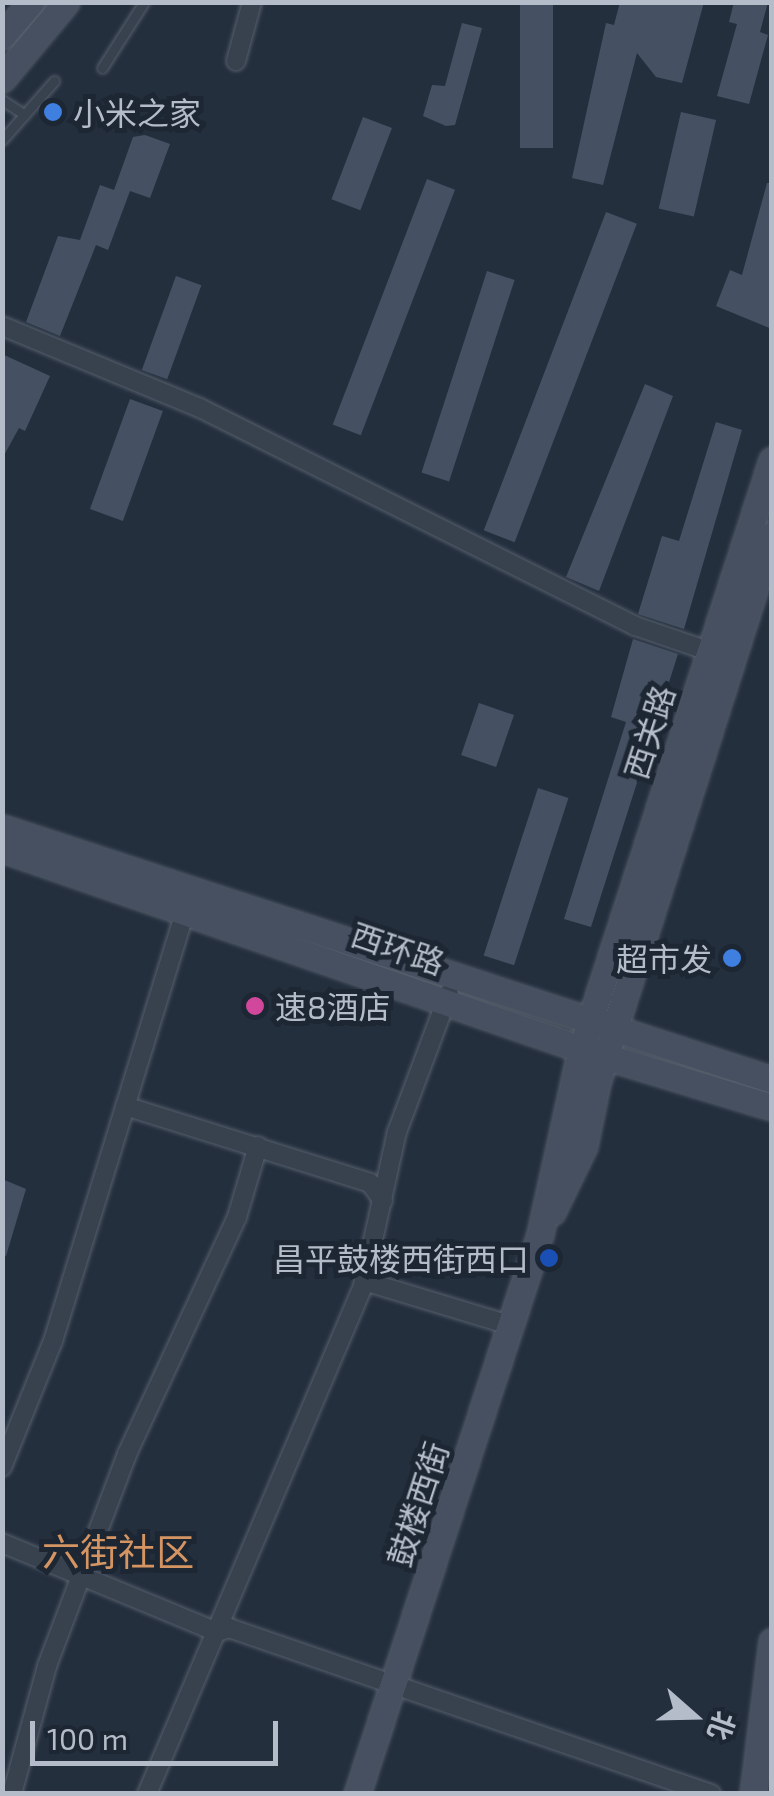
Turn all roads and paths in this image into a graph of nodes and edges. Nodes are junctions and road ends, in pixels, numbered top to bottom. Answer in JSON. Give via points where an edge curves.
{"nodes":[{"id":1,"x":31,"y":2,"type":"edge"},
{"id":2,"x":66,"y":2,"type":"edge"},
{"id":3,"x":144,"y":2,"type":"edge"},
{"id":4,"x":252,"y":2,"type":"edge"},
{"id":5,"x":2,"y":36,"type":"edge"},
{"id":6,"x":236,"y":61,"type":"dead end"},
{"id":7,"x":102,"y":68,"type":"dead end"},
{"id":8,"x":2,"y":79,"type":"edge"},
{"id":9,"x":54,"y":81,"type":"dead end"},
{"id":10,"x":2,"y":100,"type":"edge"},
{"id":11,"x":24,"y":115,"type":"junction"},
{"id":12,"x":2,"y":140,"type":"edge"},
{"id":13,"x":2,"y":326,"type":"edge"},
{"id":14,"x":772,"y":460,"type":"edge"},
{"id":15,"x":772,"y":534,"type":"edge"},
{"id":16,"x":708,"y":650,"type":"junction"},
{"id":17,"x":2,"y":828,"type":"edge"},
{"id":18,"x":2,"y":849,"type":"edge"},
{"id":19,"x":188,"y":901,"type":"junction"},
{"id":20,"x":450,"y":989,"type":"junction"},
{"id":21,"x":597,"y":1041,"type":"junction"},
{"id":22,"x":772,"y":1080,"type":"edge"},
{"id":23,"x":125,"y":1106,"type":"junction"},
{"id":24,"x":772,"y":1107,"type":"edge"},
{"id":25,"x":258,"y":1146,"type":"junction"},
{"id":26,"x":383,"y":1200,"type":"junction"},
{"id":27,"x":364,"y":1281,"type":"junction"},
{"id":28,"x":510,"y":1325,"type":"junction"},
{"id":29,"x":4,"y":1458,"type":"edge"},
{"id":30,"x":2,"y":1543,"type":"edge"},
{"id":31,"x":81,"y":1576,"type":"junction"},
{"id":32,"x":217,"y":1632,"type":"junction"},
{"id":33,"x":772,"y":1641,"type":"edge"},
{"id":34,"x":392,"y":1685,"type":"junction"},
{"id":35,"x":12,"y":1794,"type":"edge"},
{"id":36,"x":147,"y":1794,"type":"edge"},
{"id":37,"x":357,"y":1794,"type":"edge"},
{"id":38,"x":712,"y":1794,"type":"edge"},
{"id":39,"x":753,"y":1794,"type":"edge"}],
"edges":[{"from":1,"to":5,"type":"street"},
{"from":2,"to":8,"type":"street"},
{"from":3,"to":7,"type":"lane"},
{"from":4,"to":6,"type":"street"},
{"from":9,"to":11,"type":"lane"},
{"from":10,"to":11,"type":"lane"},
{"from":11,"to":12,"type":"lane"},
{"from":13,"to":16,"type":"street","via":[[320,464],[378,502],[634,626]]},
{"from":14,"to":16,"type":"street","name":"西关路"},
{"from":15,"to":21,"type":"street","name":"西关路"},
{"from":16,"to":21,"type":"street","name":"西关路"},
{"from":17,"to":19,"type":"street","name":"西环路"},
{"from":18,"to":19,"type":"street","name":"西环路"},
{"from":19,"to":20,"type":"street","name":"西环路"},
{"from":19,"to":23,"type":"street"},
{"from":20,"to":21,"type":"street","name":"西环路"},
{"from":20,"to":26,"type":"street","via":[[397,1132]]},
{"from":21,"to":22,"type":"street","name":"西环路"},
{"from":21,"to":24,"type":"street","name":"西环路"},
{"from":21,"to":28,"type":"street","name":"鼓楼西街","via":[[584,1146],[540,1234]]},
{"from":23,"to":25,"type":"street"},
{"from":23,"to":29,"type":"street","via":[[53,1340]]},
{"from":25,"to":26,"type":"street","via":[[370,1184]]},
{"from":25,"to":31,"type":"street","via":[[236,1217],[128,1454]]},
{"from":26,"to":27,"type":"street"},
{"from":27,"to":28,"type":"street"},
{"from":27,"to":32,"type":"street"},
{"from":28,"to":34,"type":"street","name":"鼓楼西街"},
{"from":30,"to":31,"type":"street"},
{"from":31,"to":32,"type":"street"},
{"from":31,"to":35,"type":"street"},
{"from":32,"to":34,"type":"street","via":[[229,1628]]},
{"from":32,"to":36,"type":"street"},
{"from":33,"to":39,"type":"street"},
{"from":34,"to":37,"type":"street","name":"鼓楼西街"},
{"from":34,"to":38,"type":"street"}]}
